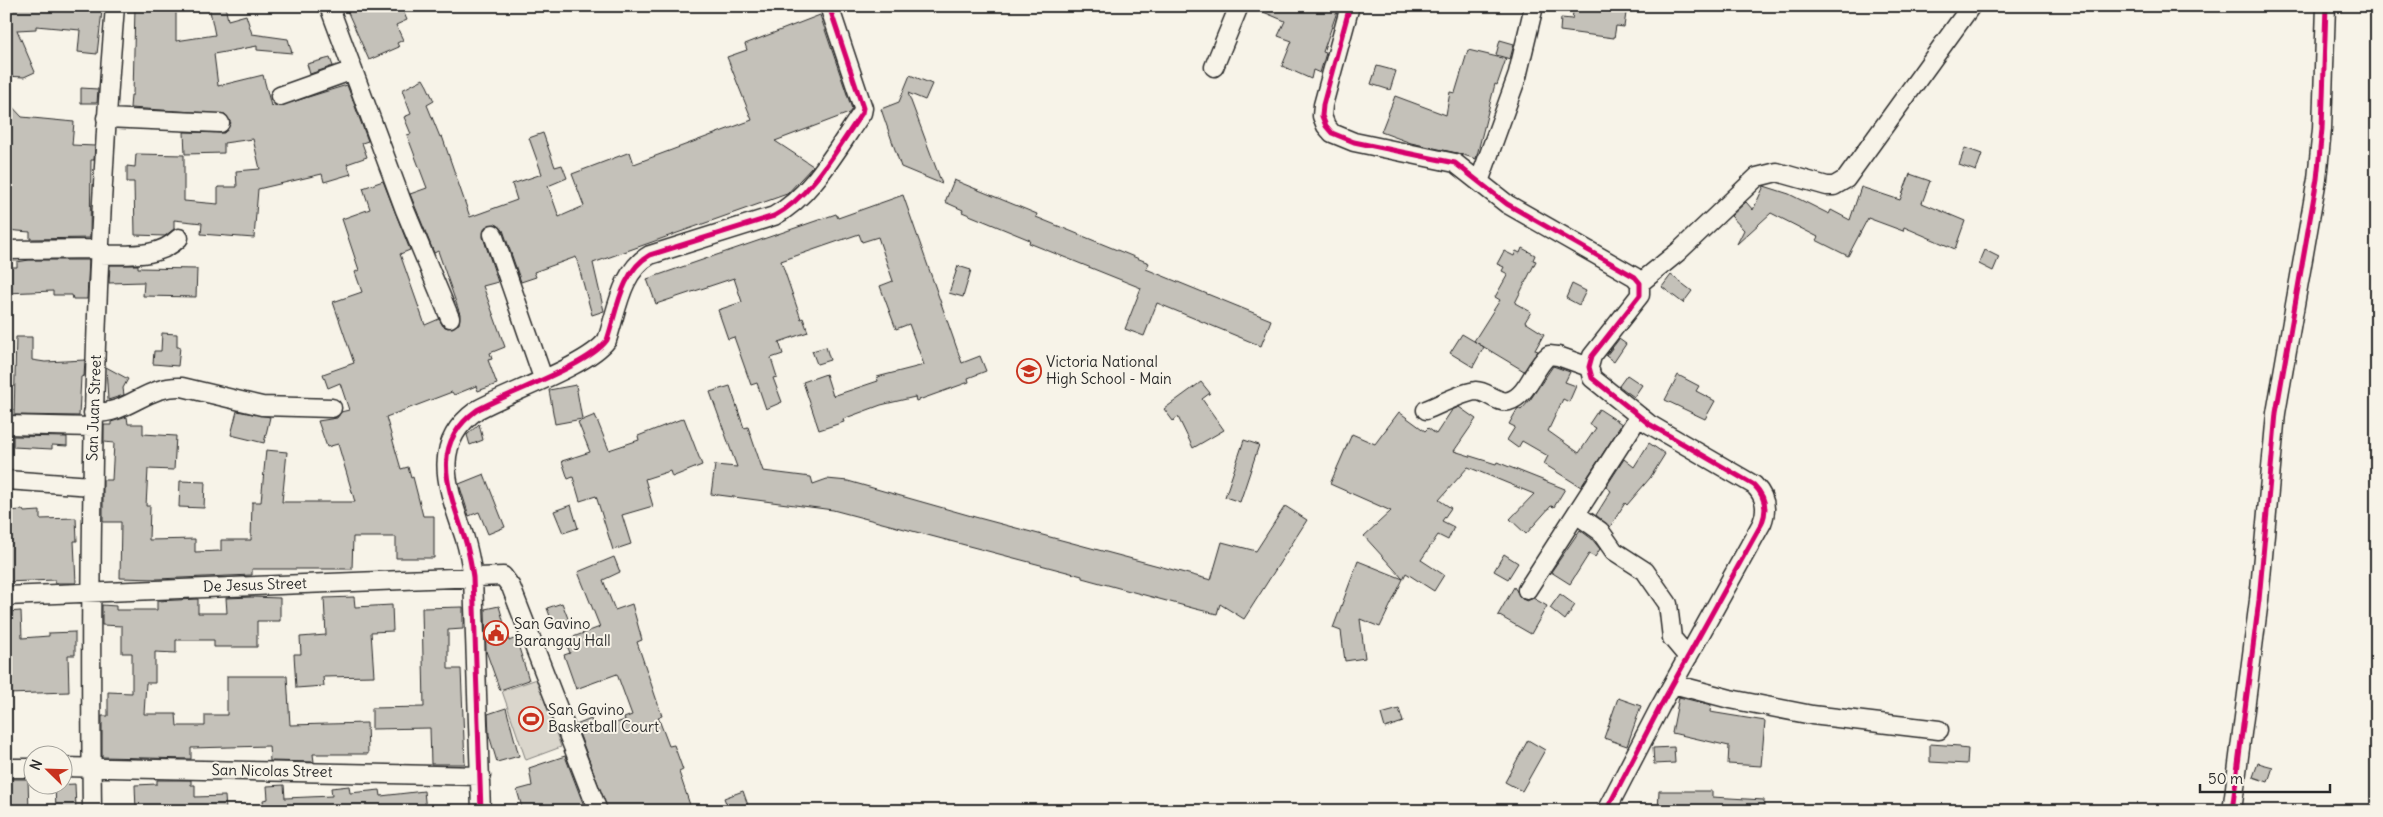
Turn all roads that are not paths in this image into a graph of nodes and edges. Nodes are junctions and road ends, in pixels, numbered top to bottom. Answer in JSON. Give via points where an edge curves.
{"nodes":[{"id":1,"x":115,"y":6,"type":"edge"},
{"id":2,"x":329,"y":6,"type":"edge"},
{"id":3,"x":1239,"y":6,"type":"edge"},
{"id":4,"x":1350,"y":6,"type":"edge"},
{"id":5,"x":1534,"y":6,"type":"edge"},
{"id":6,"x":1971,"y":6,"type":"edge"},
{"id":7,"x":2326,"y":6,"type":"edge"},
{"id":8,"x":830,"y":9,"type":"dead end"},
{"id":9,"x":1214,"y":67,"type":"dead end"},
{"id":10,"x":353,"y":70,"type":"junction"},
{"id":11,"x":280,"y":96,"type":"dead end"},
{"id":12,"x":106,"y":118,"type":"junction"},
{"id":13,"x":220,"y":124,"type":"dead end"},
{"id":14,"x":1479,"y":182,"type":"junction"},
{"id":15,"x":492,"y":234,"type":"dead end"},
{"id":16,"x":179,"y":238,"type":"dead end"},
{"id":17,"x":6,"y":250,"type":"edge"},
{"id":18,"x":100,"y":252,"type":"junction"},
{"id":19,"x":1640,"y":283,"type":"junction"},
{"id":20,"x":450,"y":318,"type":"dead end"},
{"id":21,"x":1589,"y":367,"type":"junction"},
{"id":22,"x":543,"y":378,"type":"junction"},
{"id":23,"x":332,"y":408,"type":"dead end"},
{"id":24,"x":1426,"y":410,"type":"dead end"},
{"id":25,"x":1639,"y":416,"type":"junction"},
{"id":26,"x":93,"y":420,"type":"junction"},
{"id":27,"x":6,"y":425,"type":"edge"},
{"id":28,"x":6,"y":480,"type":"edge"},
{"id":29,"x":92,"y":486,"type":"junction"},
{"id":30,"x":1576,"y":514,"type":"junction"},
{"id":31,"x":473,"y":577,"type":"junction"},
{"id":32,"x":1527,"y":590,"type":"dead end"},
{"id":33,"x":90,"y":592,"type":"junction"},
{"id":34,"x":6,"y":596,"type":"edge"},
{"id":35,"x":1688,"y":656,"type":"junction"},
{"id":36,"x":1673,"y":684,"type":"junction"},
{"id":37,"x":1939,"y":730,"type":"dead end"},
{"id":38,"x":92,"y":767,"type":"junction"},
{"id":39,"x":6,"y":768,"type":"edge"},
{"id":40,"x":22,"y":768,"type":"edge"},
{"id":41,"x":72,"y":768,"type":"edge"},
{"id":42,"x":481,"y":776,"type":"junction"},
{"id":43,"x":1612,"y":810,"type":"edge"},
{"id":44,"x":92,"y":811,"type":"edge"},
{"id":45,"x":481,"y":811,"type":"edge"},
{"id":46,"x":598,"y":811,"type":"edge"},
{"id":47,"x":2232,"y":811,"type":"edge"}],
"edges":[{"from":1,"to":12,"type":"street","name":"San Juan Street"},
{"from":2,"to":10,"type":"street"},
{"from":3,"to":9,"type":"street"},
{"from":4,"to":14,"type":"street","via":[[1323,105],[1322,116],[1326,126],[1332,133],[1354,142],[1445,159],[1468,171]]},
{"from":5,"to":14,"type":"street","via":[[1517,77]]},
{"from":6,"to":19,"type":"street","via":[[1846,179],[1827,186],[1777,172],[1757,177],[1678,252]]},
{"from":7,"to":47,"type":"street","via":[[2317,179],[2276,413],[2259,600]]},
{"from":8,"to":22,"type":"street","via":[[863,108],[812,182],[793,204],[774,216],[650,255],[640,261],[628,276],[602,347],[583,360]]},
{"from":10,"to":11,"type":"street"},
{"from":10,"to":20,"type":"street","via":[[405,210]]},
{"from":12,"to":13,"type":"street"},
{"from":12,"to":18,"type":"street","name":"San Juan Street"},
{"from":14,"to":19,"type":"street","via":[[1507,204],[1635,277]]},
{"from":15,"to":22,"type":"street"},
{"from":16,"to":18,"type":"street","via":[[163,251],[150,254]]},
{"from":17,"to":18,"type":"street"},
{"from":18,"to":26,"type":"street","name":"San Juan Street"},
{"from":19,"to":21,"type":"street","via":[[1638,301],[1592,356]]},
{"from":21,"to":24,"type":"street","via":[[1549,355],[1524,390],[1510,401],[1473,392]]},
{"from":21,"to":25,"type":"street","via":[[1592,378]]},
{"from":22,"to":31,"type":"street","via":[[492,401],[467,417],[447,452],[447,482],[466,540]]},
{"from":23,"to":26,"type":"street","via":[[262,406],[168,386]]},
{"from":25,"to":30,"type":"street"},
{"from":25,"to":35,"type":"street","via":[[1754,485],[1765,501],[1766,514],[1762,523]]},
{"from":26,"to":27,"type":"street"},
{"from":26,"to":29,"type":"street","name":"San Juan Street"},
{"from":28,"to":29,"type":"street"},
{"from":29,"to":33,"type":"street","name":"San Juan Street"},
{"from":30,"to":32,"type":"street"},
{"from":30,"to":35,"type":"street","via":[[1600,531],[1614,551],[1638,565],[1650,577],[1668,604],[1672,638]]},
{"from":31,"to":33,"type":"street","name":"De Jesus Street"},
{"from":31,"to":42,"type":"street"},
{"from":31,"to":46,"type":"street","name":"De Jesus Street","via":[[503,576],[511,587]]},
{"from":33,"to":34,"type":"street","name":"De Jesus Street"},
{"from":33,"to":38,"type":"street","name":"San Juan Street"},
{"from":35,"to":36,"type":"street"},
{"from":36,"to":37,"type":"street","via":[[1812,715]]},
{"from":36,"to":43,"type":"street"},
{"from":38,"to":41,"type":"street","name":"San Nicolas Street"},
{"from":38,"to":42,"type":"street","name":"San Nicolas Street"},
{"from":38,"to":44,"type":"street","name":"San Juan Street"},
{"from":39,"to":40,"type":"street"},
{"from":42,"to":45,"type":"street"}]}
